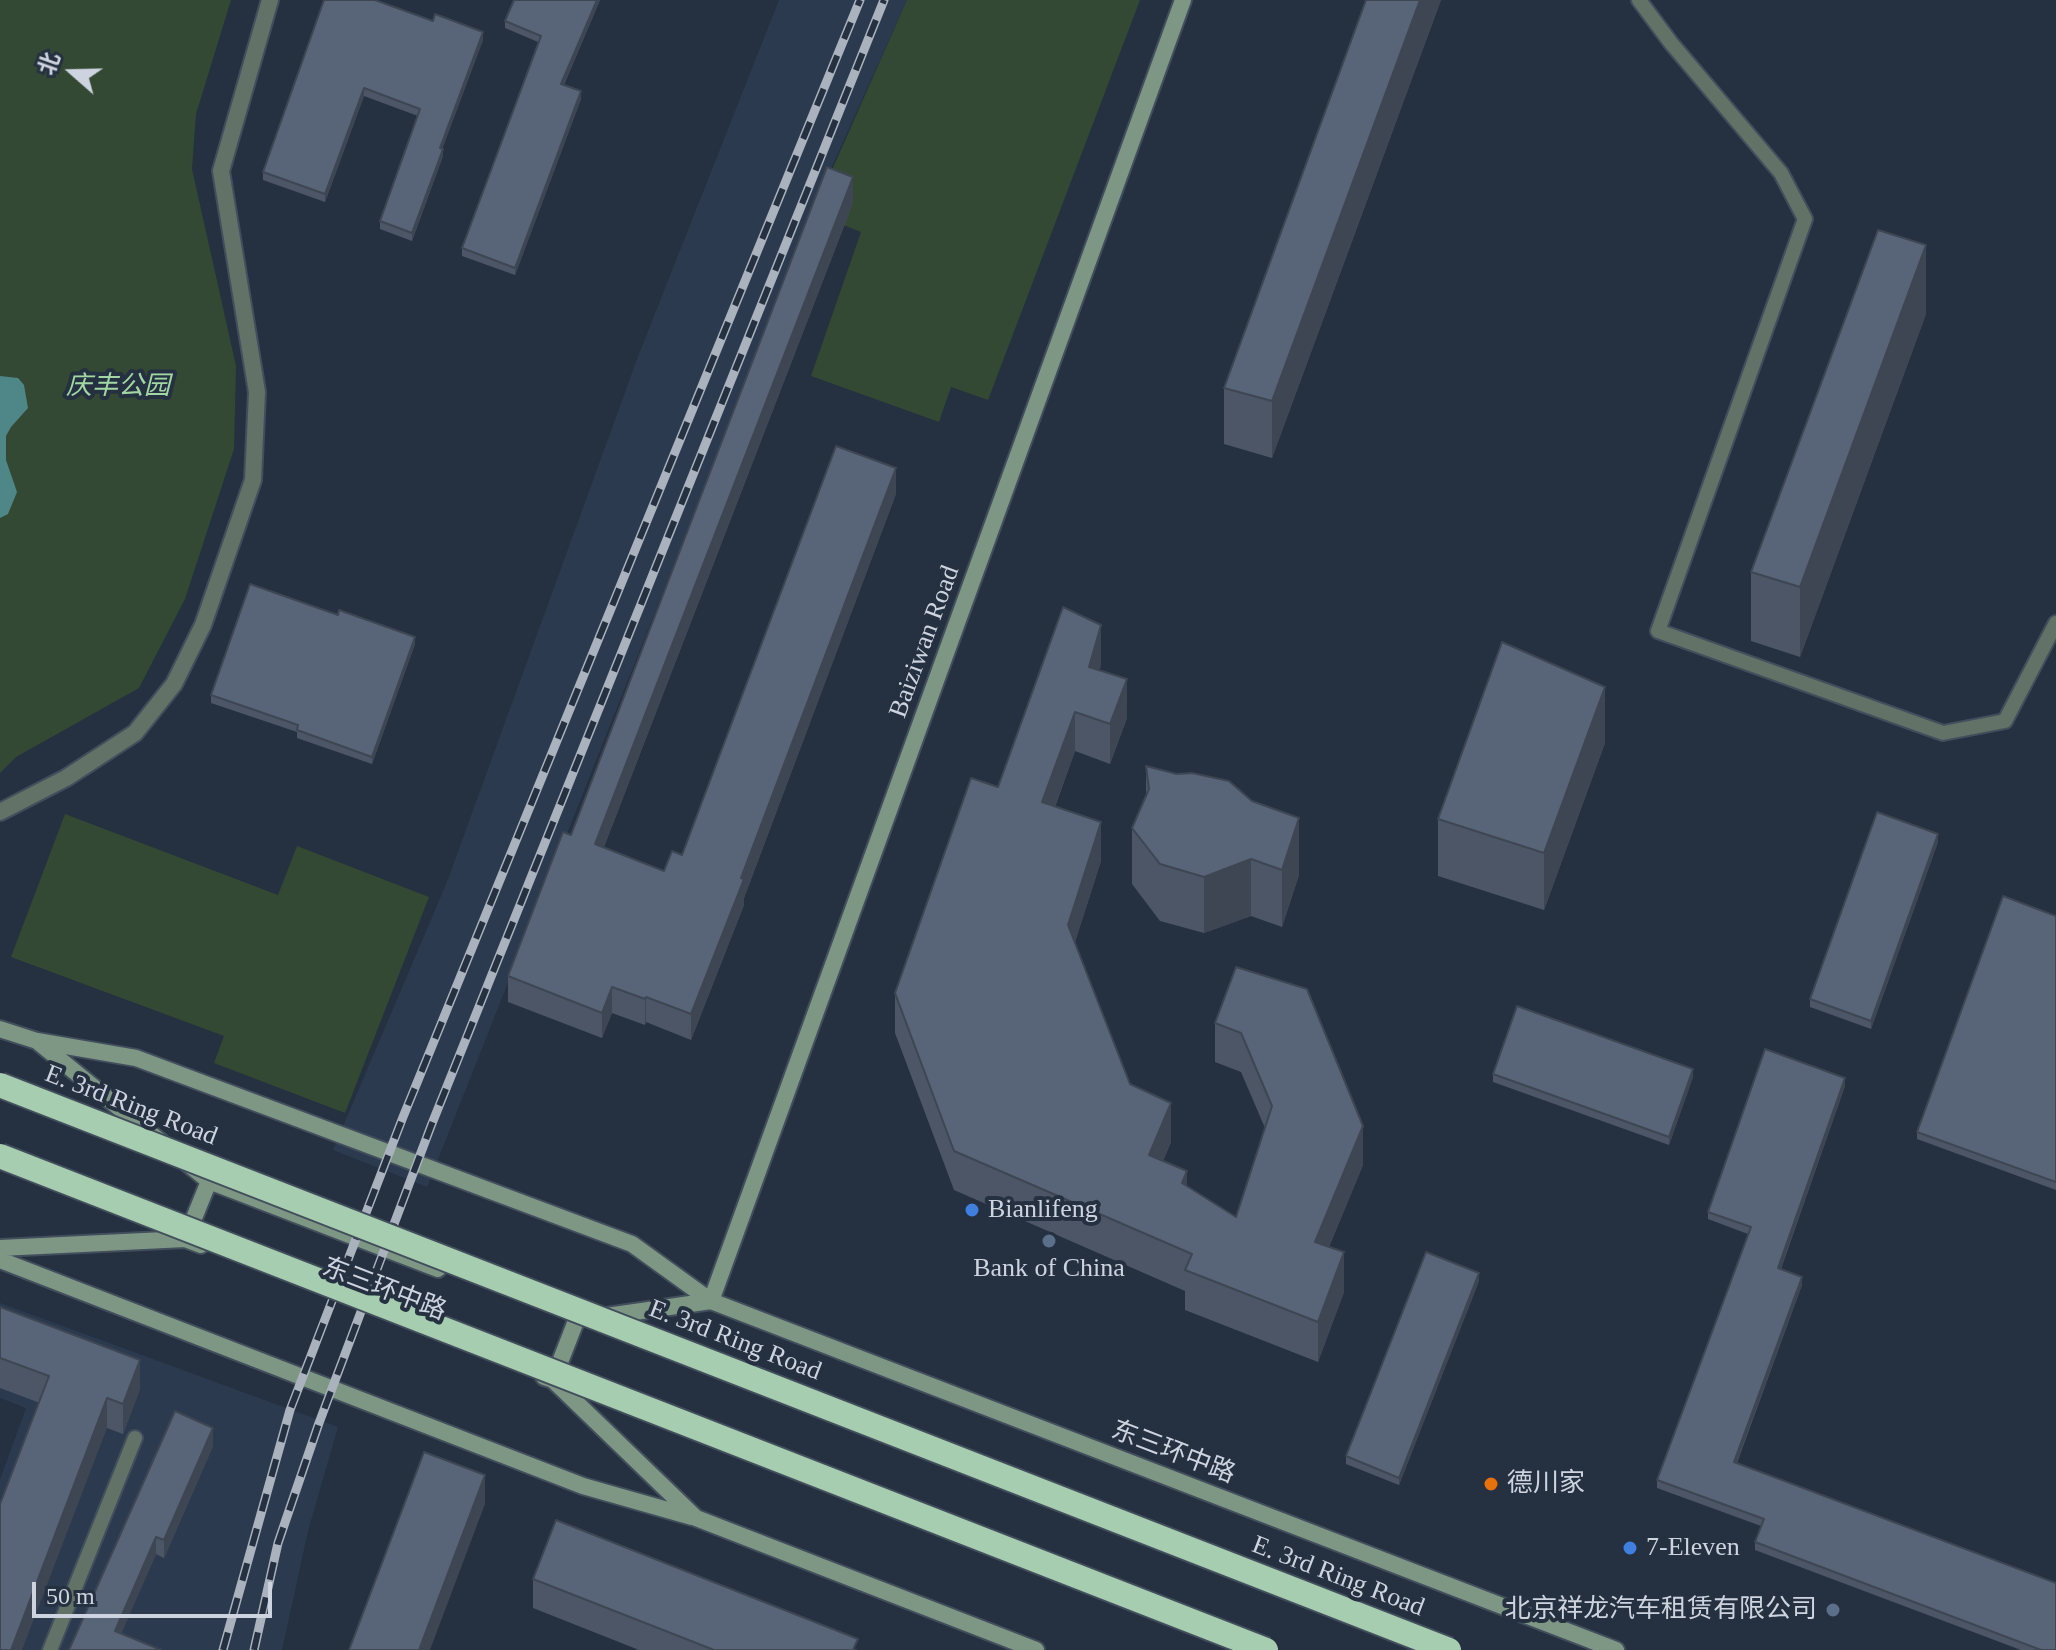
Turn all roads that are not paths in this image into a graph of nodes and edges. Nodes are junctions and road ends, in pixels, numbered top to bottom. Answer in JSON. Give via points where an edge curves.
{"nodes":[{"id":1,"x":270,"y":0,"type":"edge"},
{"id":2,"x":1183,"y":0,"type":"edge"},
{"id":3,"x":1639,"y":0,"type":"edge"},
{"id":4,"x":2056,"y":623,"type":"edge"},
{"id":5,"x":0,"y":812,"type":"edge"},
{"id":6,"x":0,"y":1029,"type":"edge"},
{"id":7,"x":37,"y":1041,"type":"junction"},
{"id":8,"x":0,"y":1085,"type":"edge"},
{"id":9,"x":0,"y":1156,"type":"edge"},
{"id":10,"x":209,"y":1181,"type":"junction"},
{"id":11,"x":185,"y":1239,"type":"junction"},
{"id":12,"x":0,"y":1248,"type":"edge"},
{"id":13,"x":0,"y":1260,"type":"edge"},
{"id":14,"x":711,"y":1301,"type":"junction"},
{"id":15,"x":576,"y":1321,"type":"junction"},
{"id":16,"x":553,"y":1380,"type":"junction"},
{"id":17,"x":135,"y":1438,"type":"dead end"},
{"id":18,"x":696,"y":1518,"type":"junction"},
{"id":19,"x":50,"y":1650,"type":"edge"},
{"id":20,"x":1036,"y":1650,"type":"edge"},
{"id":21,"x":1266,"y":1650,"type":"edge"},
{"id":22,"x":1449,"y":1650,"type":"edge"},
{"id":23,"x":1616,"y":1650,"type":"edge"}],
"edges":[{"from":1,"to":5,"type":"street","via":[[221,171],[257,392],[253,480],[203,625],[174,684],[135,733]]},
{"from":2,"to":14,"type":"street","name":"Baiziwan Road"},
{"from":3,"to":4,"type":"lane","via":[[1781,173],[1805,219],[1658,631],[1943,733],[2005,721]]},
{"from":6,"to":7,"type":"street","name":"东三环中路"},
{"from":7,"to":10,"type":"street","name":"东三环中路"},
{"from":7,"to":14,"type":"street","name":"东三环中路","via":[[136,1058],[632,1244]]},
{"from":8,"to":22,"type":"highway","name":"E. 3rd Ring Road","bridge":true},
{"from":9,"to":21,"type":"highway","bridge":true},
{"from":10,"to":11,"type":"street"},
{"from":10,"to":15,"type":"street","name":"东三环中路"},
{"from":11,"to":12,"type":"street","name":"东三环中路"},
{"from":11,"to":16,"type":"street","name":"东三环中路"},
{"from":13,"to":18,"type":"street","name":"东三环中路","via":[[583,1486]]},
{"from":14,"to":15,"type":"street","name":"东三环中路"},
{"from":14,"to":23,"type":"street","name":"东三环中路"},
{"from":15,"to":16,"type":"street"},
{"from":16,"to":18,"type":"street","name":"东三环中路"},
{"from":17,"to":19,"type":"lane"},
{"from":18,"to":20,"type":"street","name":"东三环中路"}]}
